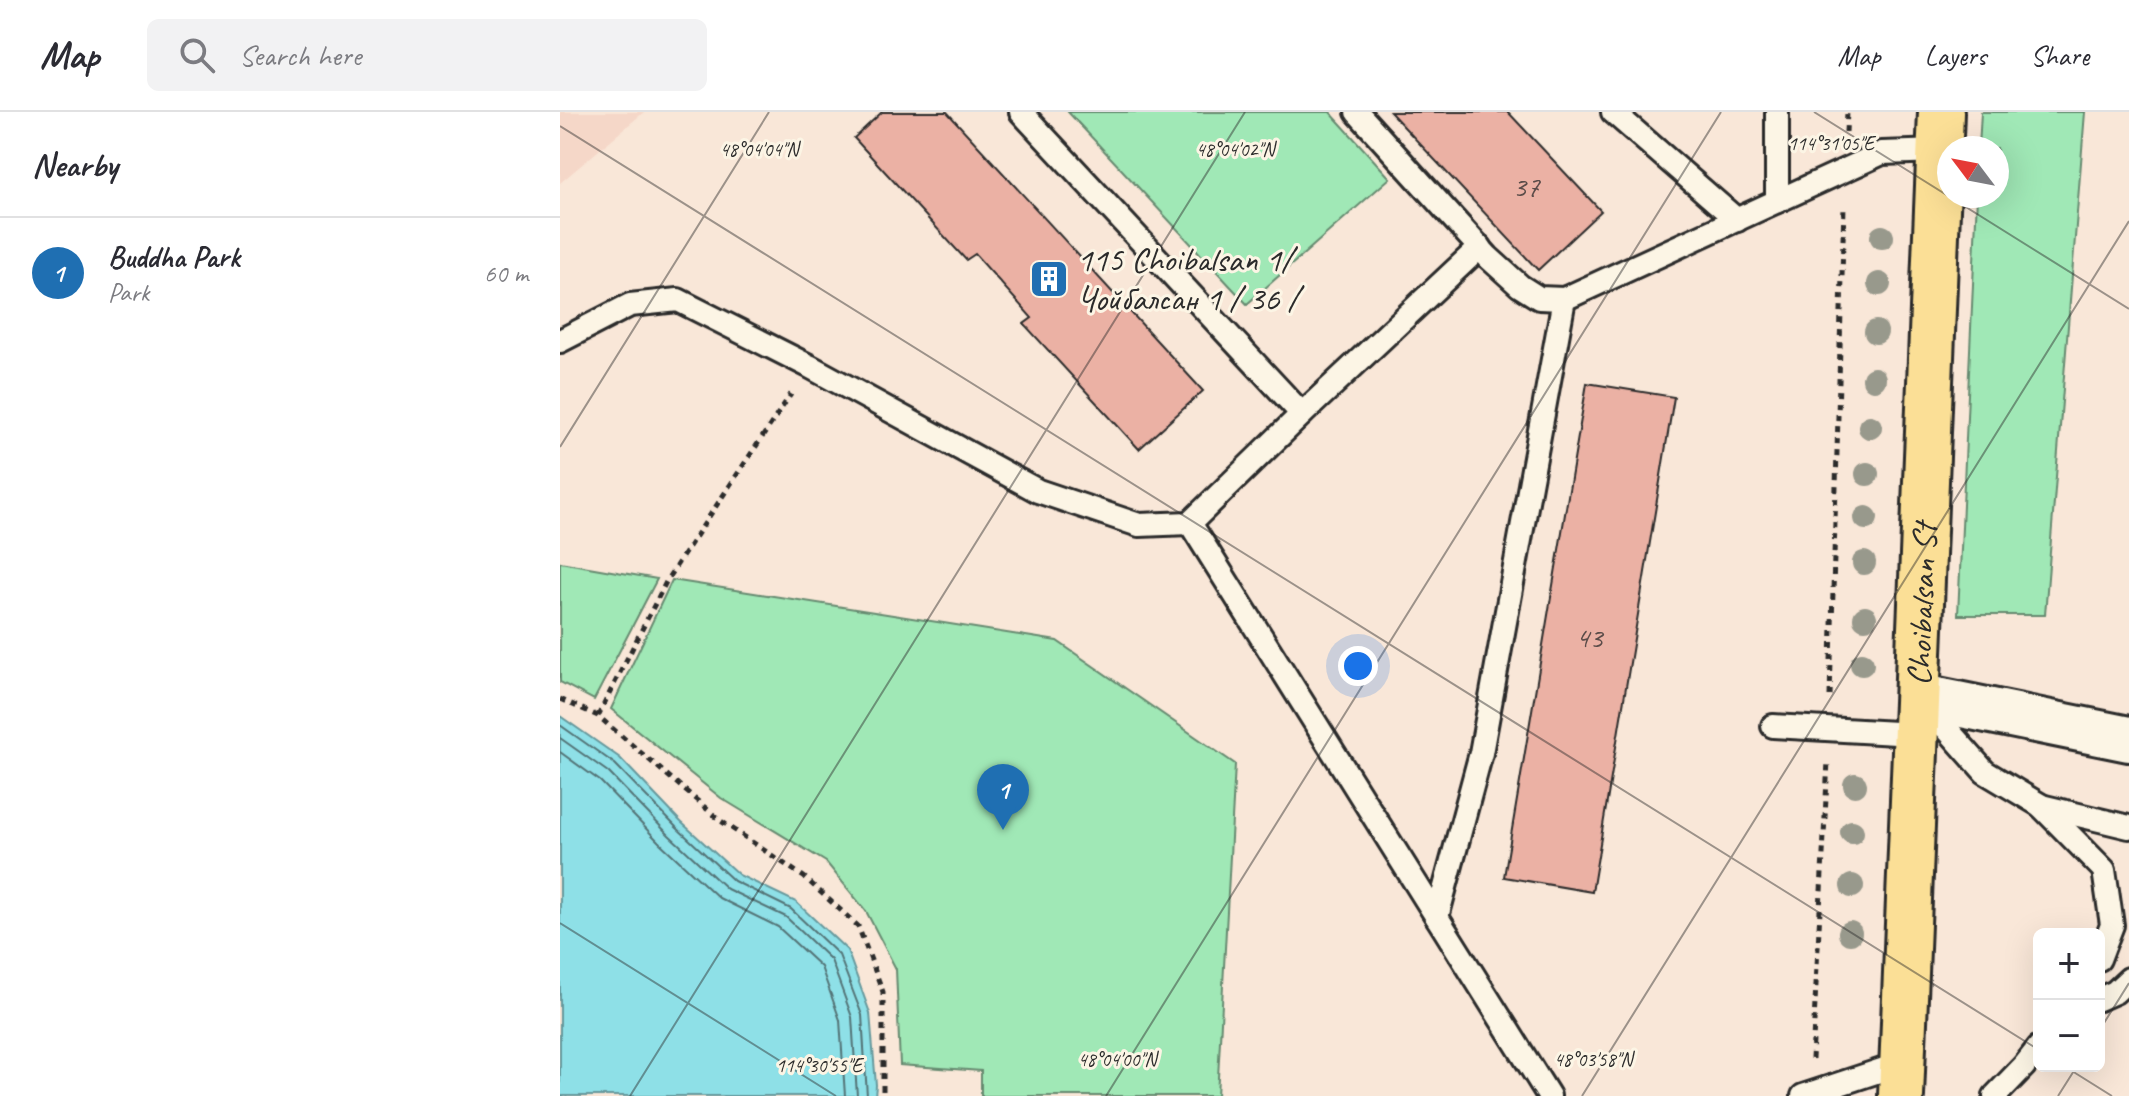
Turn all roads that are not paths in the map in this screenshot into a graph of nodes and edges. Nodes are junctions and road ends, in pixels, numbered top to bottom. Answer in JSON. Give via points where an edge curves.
{"nodes":[{"id":1,"x":1021,"y":112,"type":"edge"},
{"id":2,"x":1357,"y":112,"type":"edge"},
{"id":3,"x":1613,"y":112,"type":"edge"},
{"id":4,"x":1777,"y":112,"type":"edge"},
{"id":5,"x":1940,"y":131,"type":"edge"},
{"id":6,"x":1777,"y":201,"type":"junction"},
{"id":7,"x":1737,"y":220,"type":"junction"},
{"id":8,"x":1480,"y":247,"type":"junction"},
{"id":9,"x":1564,"y":299,"type":"junction"},
{"id":10,"x":560,"y":341,"type":"edge"},
{"id":11,"x":1302,"y":414,"type":"junction"},
{"id":12,"x":1190,"y":523,"type":"junction"},
{"id":13,"x":1916,"y":715,"type":"junction"},
{"id":14,"x":1773,"y":726,"type":"dead end"},
{"id":15,"x":2129,"y":739,"type":"edge"},
{"id":16,"x":2040,"y":805,"type":"junction"},
{"id":17,"x":2129,"y":827,"type":"edge"},
{"id":18,"x":1437,"y":917,"type":"junction"},
{"id":19,"x":2105,"y":943,"type":"edge"},
{"id":20,"x":2129,"y":979,"type":"edge"},
{"id":21,"x":2105,"y":996,"type":"edge"},
{"id":22,"x":2033,"y":1055,"type":"edge"},
{"id":23,"x":1900,"y":1080,"type":"edge"},
{"id":24,"x":1806,"y":1095,"type":"edge"},
{"id":25,"x":1549,"y":1096,"type":"edge"},
{"id":26,"x":1995,"y":1096,"type":"edge"}],
"edges":[{"from":1,"to":11,"type":"lane"},
{"from":2,"to":8,"type":"lane"},
{"from":3,"to":7,"type":"lane"},
{"from":4,"to":6,"type":"lane"},
{"from":5,"to":6,"type":"lane"},
{"from":5,"to":13,"type":"highway","name":"Choibalsan St"},
{"from":6,"to":7,"type":"lane"},
{"from":7,"to":9,"type":"lane"},
{"from":8,"to":9,"type":"lane","via":[[1529,292]]},
{"from":8,"to":11,"type":"lane"},
{"from":9,"to":18,"type":"lane","via":[[1481,753]]},
{"from":10,"to":12,"type":"lane","via":[[630,305],[678,300],[1038,491],[1139,525]]},
{"from":11,"to":12,"type":"lane"},
{"from":12,"to":18,"type":"lane"},
{"from":13,"to":14,"type":"lane","via":[[1830,729]]},
{"from":13,"to":15,"type":"street"},
{"from":13,"to":16,"type":"lane","via":[[1985,772]]},
{"from":13,"to":23,"type":"highway","name":"Choibalsan St"},
{"from":16,"to":17,"type":"lane"},
{"from":16,"to":19,"type":"lane","via":[[2104,870],[2112,925]]},
{"from":18,"to":25,"type":"lane"},
{"from":20,"to":21,"type":"lane"},
{"from":22,"to":26,"type":"lane"},
{"from":23,"to":24,"type":"lane"}]}
